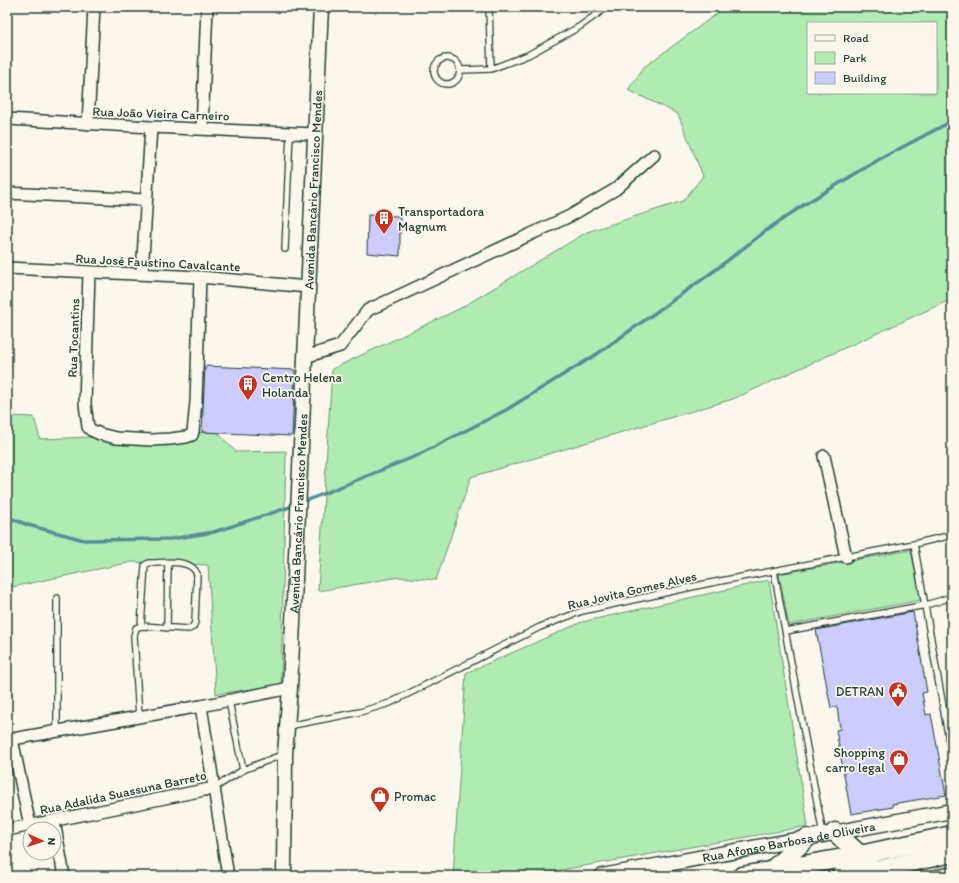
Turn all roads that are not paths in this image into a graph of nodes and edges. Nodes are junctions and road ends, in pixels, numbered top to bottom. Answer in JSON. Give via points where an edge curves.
{"nodes":[{"id":1,"x":94,"y":7,"type":"edge"},
{"id":2,"x":207,"y":7,"type":"edge"},
{"id":3,"x":320,"y":7,"type":"edge"},
{"id":4,"x":488,"y":7,"type":"edge"},
{"id":5,"x":608,"y":7,"type":"edge"},
{"id":6,"x":460,"y":70,"type":"junction"},
{"id":7,"x":491,"y":70,"type":"junction"},
{"id":8,"x":7,"y":119,"type":"edge"},
{"id":9,"x":88,"y":124,"type":"junction"},
{"id":10,"x":151,"y":127,"type":"junction"},
{"id":11,"x":202,"y":129,"type":"junction"},
{"id":12,"x":290,"y":133,"type":"junction"},
{"id":13,"x":315,"y":134,"type":"junction"},
{"id":14,"x":654,"y":155,"type":"dead end"},
{"id":15,"x":7,"y":193,"type":"edge"},
{"id":16,"x":146,"y":200,"type":"junction"},
{"id":17,"x":285,"y":249,"type":"dead end"},
{"id":18,"x":7,"y":268,"type":"edge"},
{"id":19,"x":89,"y":272,"type":"junction"},
{"id":20,"x":142,"y":274,"type":"junction"},
{"id":21,"x":200,"y":277,"type":"junction"},
{"id":22,"x":308,"y":287,"type":"junction"},
{"id":23,"x":305,"y":357,"type":"junction"},
{"id":24,"x":824,"y":456,"type":"dead end"},
{"id":25,"x":952,"y":535,"type":"edge"},
{"id":26,"x":914,"y":544,"type":"junction"},
{"id":27,"x":846,"y":557,"type":"junction"},
{"id":28,"x":168,"y":563,"type":"junction"},
{"id":29,"x":774,"y":571,"type":"junction"},
{"id":30,"x":952,"y":597,"type":"edge"},
{"id":31,"x":57,"y":598,"type":"dead end"},
{"id":32,"x":926,"y":605,"type":"junction"},
{"id":33,"x":141,"y":626,"type":"junction"},
{"id":34,"x":167,"y":628,"type":"junction"},
{"id":35,"x":786,"y":631,"type":"junction"},
{"id":36,"x":290,"y":688,"type":"junction"},
{"id":37,"x":229,"y":701,"type":"junction"},
{"id":38,"x":201,"y":706,"type":"junction"},
{"id":39,"x":139,"y":717,"type":"junction"},
{"id":40,"x":288,"y":726,"type":"junction"},
{"id":41,"x":57,"y":732,"type":"junction"},
{"id":42,"x":9,"y":740,"type":"edge"},
{"id":43,"x":285,"y":754,"type":"junction"},
{"id":44,"x":952,"y":757,"type":"edge"},
{"id":45,"x":243,"y":770,"type":"junction"},
{"id":46,"x":214,"y":788,"type":"junction"},
{"id":47,"x":952,"y":811,"type":"edge"},
{"id":48,"x":29,"y":821,"type":"edge"},
{"id":49,"x":54,"y":821,"type":"edge"},
{"id":50,"x":22,"y":827,"type":"edge"},
{"id":51,"x":7,"y":830,"type":"edge"},
{"id":52,"x":822,"y":835,"type":"junction"},
{"id":53,"x":952,"y":836,"type":"edge"},
{"id":54,"x":952,"y":852,"type":"edge"},
{"id":55,"x":860,"y":855,"type":"junction"},
{"id":56,"x":61,"y":861,"type":"edge"},
{"id":57,"x":770,"y":871,"type":"junction"},
{"id":58,"x":952,"y":872,"type":"edge"},
{"id":59,"x":64,"y":876,"type":"edge"},
{"id":60,"x":228,"y":876,"type":"edge"},
{"id":61,"x":284,"y":876,"type":"edge"},
{"id":62,"x":602,"y":876,"type":"edge"},
{"id":63,"x":742,"y":876,"type":"edge"},
{"id":64,"x":841,"y":876,"type":"edge"},
{"id":65,"x":936,"y":876,"type":"edge"}],
"edges":[{"from":1,"to":9,"type":"street"},
{"from":2,"to":11,"type":"street"},
{"from":3,"to":13,"type":"street","name":"Avenida Bancário Francisco Mendes"},
{"from":4,"to":7,"type":"lane"},
{"from":5,"to":7,"type":"lane","via":[[579,27],[528,55]]},
{"from":6,"to":6,"type":"lane","via":[[458,64],[448,58],[437,64],[435,76],[444,84],[450,84],[456,81]]},
{"from":6,"to":7,"type":"lane"},
{"from":8,"to":9,"type":"street","name":"Rua João Vieira Carneiro"},
{"from":9,"to":10,"type":"street","name":"Rua João Vieira Carneiro"},
{"from":10,"to":11,"type":"street","name":"Rua João Vieira Carneiro"},
{"from":10,"to":16,"type":"street"},
{"from":11,"to":12,"type":"street","name":"Rua João Vieira Carneiro"},
{"from":12,"to":13,"type":"street","name":"Rua João Vieira Carneiro"},
{"from":12,"to":17,"type":"lane"},
{"from":13,"to":22,"type":"street","name":"Avenida Bancário Francisco Mendes"},
{"from":14,"to":23,"type":"street","via":[[616,189],[597,201],[368,310],[340,346]]},
{"from":15,"to":16,"type":"street"},
{"from":16,"to":20,"type":"street"},
{"from":18,"to":19,"type":"street","name":"Rua José Faustino Cavalcante"},
{"from":19,"to":20,"type":"street","name":"Rua José Faustino Cavalcante"},
{"from":19,"to":21,"type":"street","name":"Rua Tocantins","via":[[85,404],[88,427],[116,438],[152,440],[186,437],[192,435],[194,429]]},
{"from":20,"to":21,"type":"street","name":"Rua José Faustino Cavalcante"},
{"from":21,"to":22,"type":"street","name":"Rua José Faustino Cavalcante"},
{"from":22,"to":23,"type":"street","name":"Avenida Bancário Francisco Mendes"},
{"from":23,"to":36,"type":"street","name":"Avenida Bancário Francisco Mendes"},
{"from":24,"to":27,"type":"street"},
{"from":25,"to":26,"type":"lane","name":"Rua Jovita Gomes Alves"},
{"from":26,"to":27,"type":"lane","name":"Rua Jovita Gomes Alves"},
{"from":26,"to":32,"type":"lane"},
{"from":27,"to":29,"type":"lane","name":"Rua Jovita Gomes Alves"},
{"from":28,"to":33,"type":"lane","via":[[145,565]]},
{"from":28,"to":34,"type":"lane"},
{"from":28,"to":34,"type":"lane","via":[[190,566],[195,569],[196,574],[193,627]]},
{"from":29,"to":35,"type":"lane"},
{"from":29,"to":40,"type":"lane","name":"Rua Jovita Gomes Alves","via":[[582,611],[540,627],[390,703],[360,712]]},
{"from":30,"to":32,"type":"lane"},
{"from":31,"to":41,"type":"lane"},
{"from":32,"to":35,"type":"lane"},
{"from":32,"to":44,"type":"lane"},
{"from":33,"to":34,"type":"lane"},
{"from":33,"to":39,"type":"lane","via":[[136,628],[134,636]]},
{"from":35,"to":52,"type":"lane"},
{"from":36,"to":37,"type":"street"},
{"from":36,"to":40,"type":"street","name":"Avenida Bancário Francisco Mendes"},
{"from":37,"to":38,"type":"street"},
{"from":37,"to":45,"type":"lane"},
{"from":38,"to":39,"type":"street"},
{"from":38,"to":46,"type":"street"},
{"from":39,"to":41,"type":"street"},
{"from":40,"to":43,"type":"street","name":"Avenida Bancário Francisco Mendes"},
{"from":41,"to":42,"type":"street"},
{"from":42,"to":48,"type":"street"},
{"from":43,"to":45,"type":"lane","name":"Rua Adalida Suassuna Barreto"},
{"from":43,"to":61,"type":"street","name":"Avenida Bancário Francisco Mendes"},
{"from":45,"to":46,"type":"lane","name":"Rua Adalida Suassuna Barreto"},
{"from":46,"to":49,"type":"street","name":"Rua Adalida Suassuna Barreto"},
{"from":46,"to":60,"type":"street"},
{"from":47,"to":52,"type":"street","name":"Rua Afonso Barbosa de Oliveira"},
{"from":50,"to":51,"type":"street","name":"Rua Adalida Suassuna Barreto"},
{"from":52,"to":55,"type":"highway"},
{"from":52,"to":57,"type":"highway"},
{"from":52,"to":62,"type":"street","name":"Rua Afonso Barbosa de Oliveira"},
{"from":53,"to":55,"type":"highway"},
{"from":54,"to":64,"type":"highway"},
{"from":55,"to":57,"type":"highway"},
{"from":56,"to":59,"type":"street"},
{"from":57,"to":63,"type":"highway"},
{"from":58,"to":65,"type":"street"}]}
